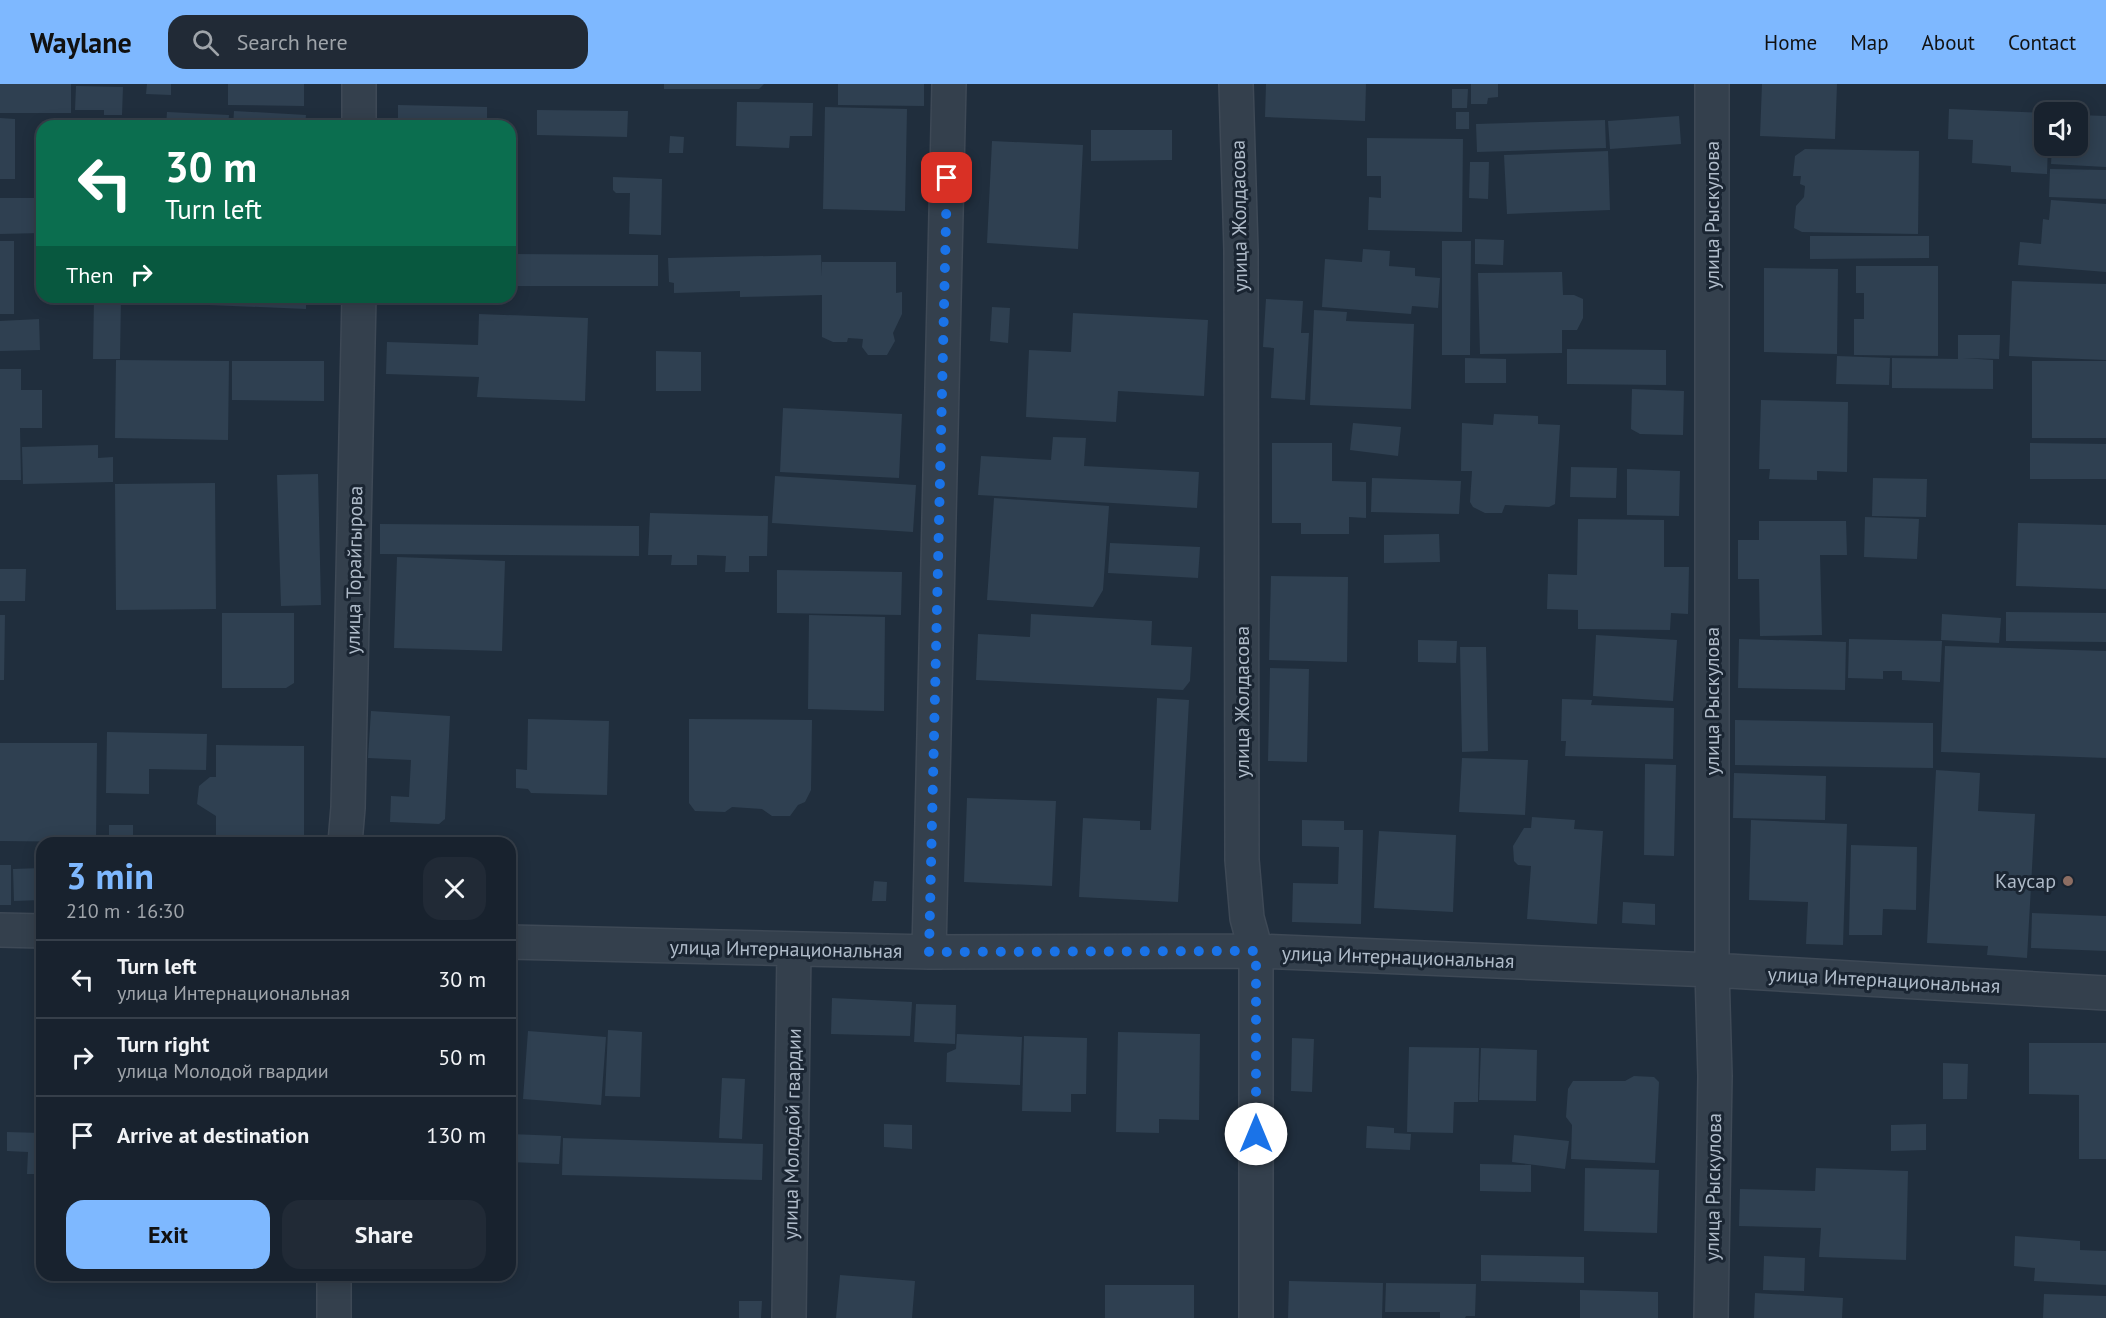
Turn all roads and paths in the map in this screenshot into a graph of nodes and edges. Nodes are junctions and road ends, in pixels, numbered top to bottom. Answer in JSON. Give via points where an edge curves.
{"nodes":[{"id":1,"x":359,"y":84,"type":"edge"},
{"id":2,"x":949,"y":84,"type":"edge"},
{"id":3,"x":1236,"y":84,"type":"edge"},
{"id":4,"x":1712,"y":84,"type":"edge"},
{"id":5,"x":359,"y":120,"type":"edge"},
{"id":6,"x":359,"y":303,"type":"edge"},
{"id":7,"x":346,"y":837,"type":"edge"},
{"id":8,"x":0,"y":930,"type":"edge"},
{"id":9,"x":36,"y":931,"type":"edge"},
{"id":10,"x":516,"y":942,"type":"edge"},
{"id":11,"x":794,"y":950,"type":"junction"},
{"id":12,"x":1256,"y":951,"type":"junction"},
{"id":13,"x":929,"y":952,"type":"junction"},
{"id":14,"x":1712,"y":970,"type":"junction"},
{"id":15,"x":2106,"y":993,"type":"edge"},
{"id":16,"x":334,"y":1281,"type":"edge"},
{"id":17,"x":334,"y":1318,"type":"edge"},
{"id":18,"x":789,"y":1318,"type":"edge"},
{"id":19,"x":1256,"y":1318,"type":"edge"},
{"id":20,"x":1711,"y":1318,"type":"edge"}],
"edges":[{"from":1,"to":5,"type":"street"},
{"from":2,"to":13,"type":"street"},
{"from":3,"to":12,"type":"street","name":"улица Жолдасова","via":[[1241,250],[1242,860],[1247,918]]},
{"from":4,"to":14,"type":"street","name":"улица Рыскулова"},
{"from":6,"to":7,"type":"street","name":"улица Торайгырова"},
{"from":8,"to":9,"type":"street"},
{"from":10,"to":11,"type":"street","name":"улица Интернациональная"},
{"from":11,"to":13,"type":"street","name":"улица Интернациональная"},
{"from":11,"to":18,"type":"street","name":"улица Молодой гвардии"},
{"from":12,"to":13,"type":"street","name":"улица Интернациональная"},
{"from":12,"to":14,"type":"street","name":"улица Интернациональная"},
{"from":12,"to":19,"type":"street","name":"улица Жолдасова"},
{"from":14,"to":15,"type":"street","name":"улица Интернациональная"},
{"from":14,"to":20,"type":"street","name":"улица Рыскулова","via":[[1715,1076]]},
{"from":16,"to":17,"type":"street"}]}
